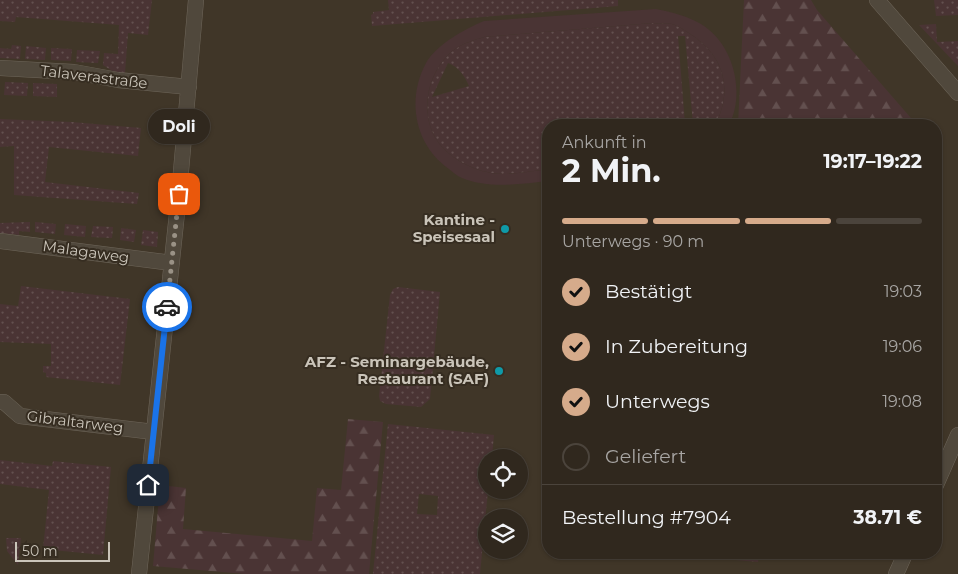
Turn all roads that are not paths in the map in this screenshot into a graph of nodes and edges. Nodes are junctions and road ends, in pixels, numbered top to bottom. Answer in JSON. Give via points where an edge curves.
{"nodes":[{"id":1,"x":196,"y":0,"type":"edge"},
{"id":2,"x":877,"y":0,"type":"edge"},
{"id":3,"x":0,"y":68,"type":"edge"},
{"id":4,"x":188,"y":87,"type":"junction"},
{"id":5,"x":958,"y":93,"type":"edge"},
{"id":6,"x":0,"y":241,"type":"edge"},
{"id":7,"x":172,"y":264,"type":"junction"},
{"id":8,"x":0,"y":402,"type":"edge"},
{"id":9,"x":154,"y":432,"type":"junction"},
{"id":10,"x":958,"y":436,"type":"edge"},
{"id":11,"x":942,"y":472,"type":"edge"},
{"id":12,"x":903,"y":559,"type":"edge"},
{"id":13,"x":139,"y":574,"type":"edge"},
{"id":14,"x":896,"y":574,"type":"edge"}],
"edges":[{"from":1,"to":4,"type":"street"},
{"from":2,"to":5,"type":"street"},
{"from":3,"to":4,"type":"street","name":"Talaverastraße","via":[[74,72]]},
{"from":4,"to":7,"type":"street"},
{"from":6,"to":7,"type":"street","name":"Malagaweg"},
{"from":7,"to":9,"type":"street"},
{"from":8,"to":9,"type":"street","name":"Gibraltarweg","via":[[20,416]]},
{"from":9,"to":13,"type":"street"},
{"from":10,"to":11,"type":"street"},
{"from":12,"to":14,"type":"street"}]}
